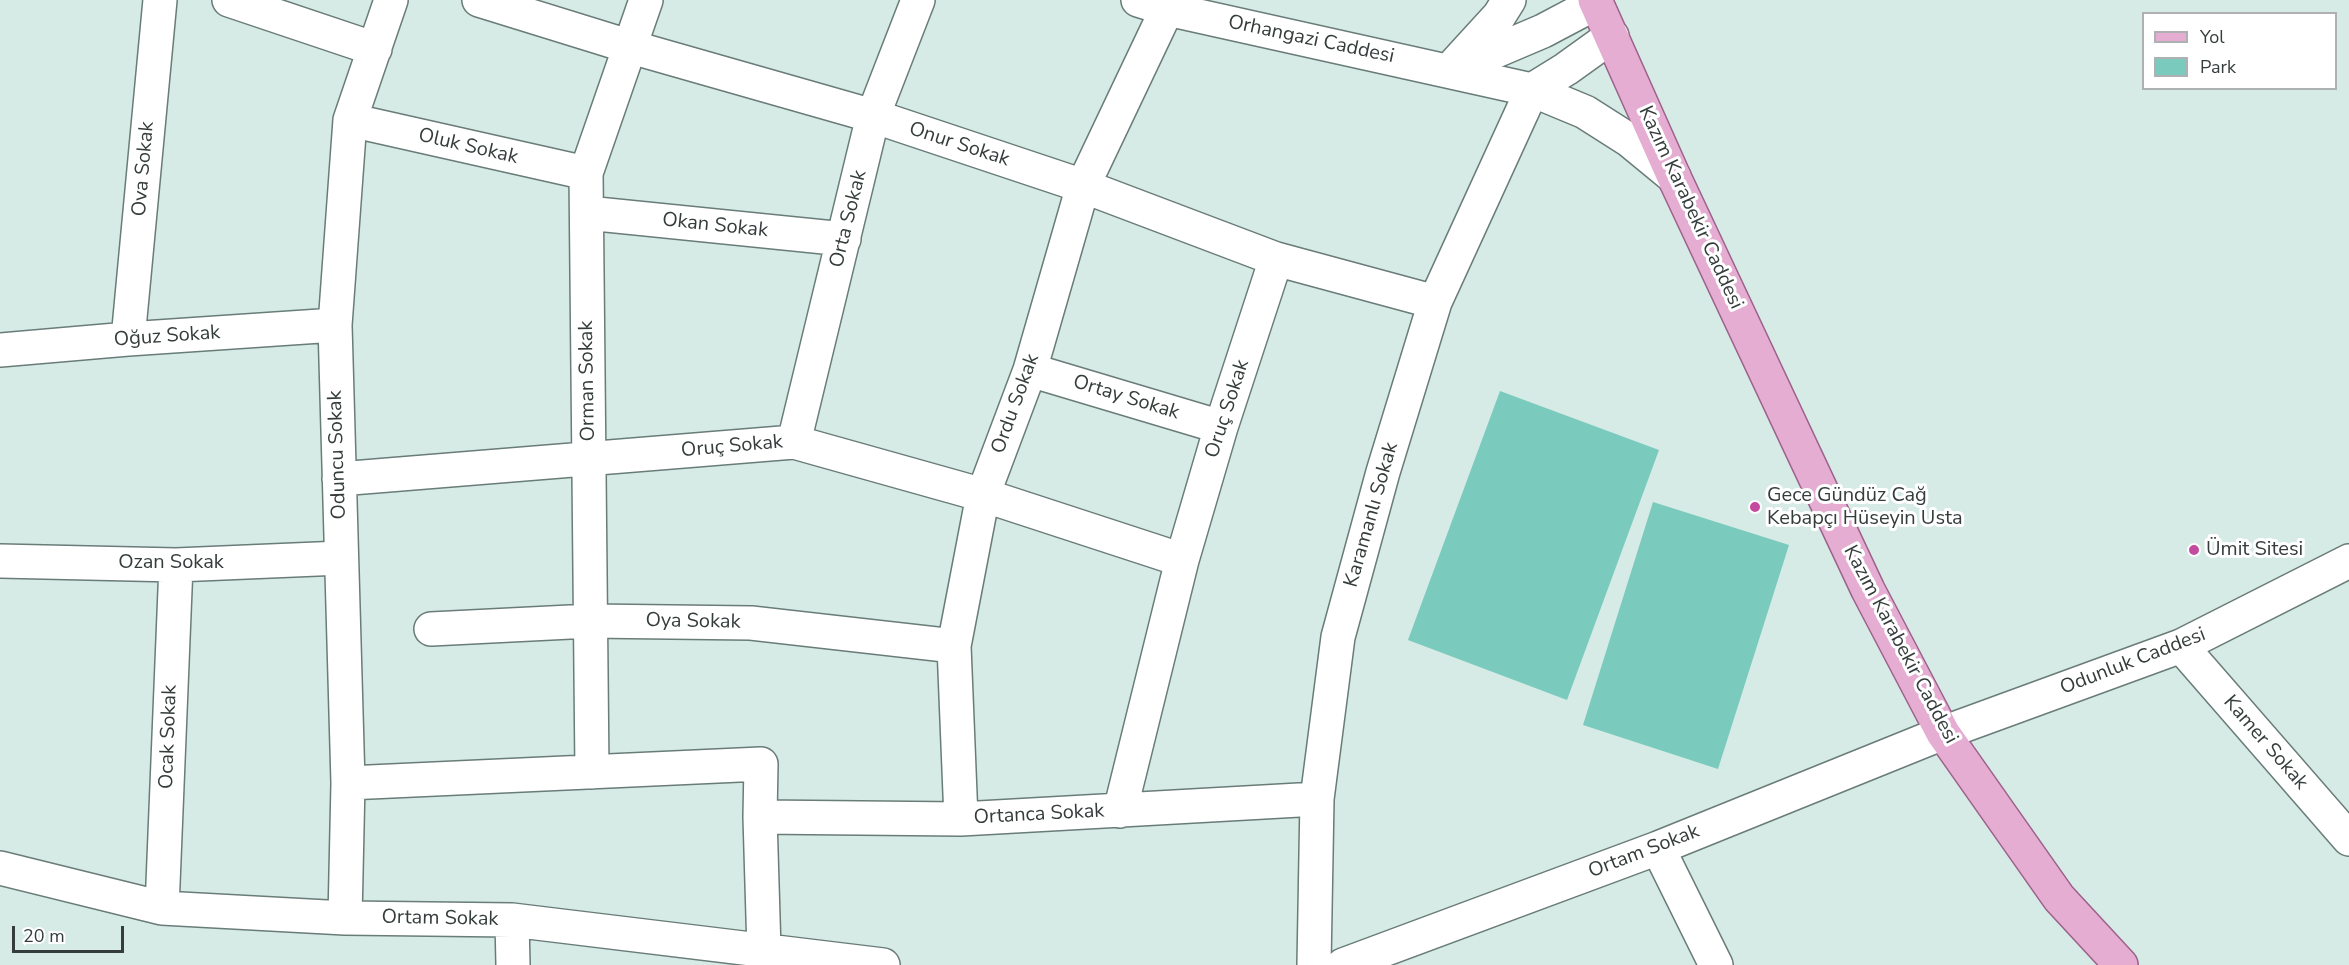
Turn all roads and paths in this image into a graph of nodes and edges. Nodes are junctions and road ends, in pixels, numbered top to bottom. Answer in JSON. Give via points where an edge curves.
{"nodes":[{"id":1,"x":160,"y":0,"type":"edge"},
{"id":2,"x":229,"y":0,"type":"edge"},
{"id":3,"x":391,"y":0,"type":"edge"},
{"id":4,"x":479,"y":0,"type":"edge"},
{"id":5,"x":646,"y":0,"type":"edge"},
{"id":6,"x":918,"y":0,"type":"edge"},
{"id":7,"x":1509,"y":0,"type":"edge"},
{"id":8,"x":1595,"y":1,"type":"edge"},
{"id":9,"x":1153,"y":4,"type":"edge"},
{"id":10,"x":1612,"y":36,"type":"junction"},
{"id":11,"x":631,"y":47,"type":"junction"},
{"id":12,"x":375,"y":49,"type":"junction"},
{"id":13,"x":1449,"y":71,"type":"junction"},
{"id":14,"x":1532,"y":90,"type":"junction"},
{"id":15,"x":873,"y":116,"type":"junction"},
{"id":16,"x":350,"y":120,"type":"junction"},
{"id":17,"x":586,"y":173,"type":"junction"},
{"id":18,"x":1674,"y":177,"type":"junction"},
{"id":19,"x":1083,"y":186,"type":"junction"},
{"id":20,"x":587,"y":213,"type":"junction"},
{"id":21,"x":844,"y":239,"type":"junction"},
{"id":22,"x":1276,"y":260,"type":"junction"},
{"id":23,"x":1435,"y":302,"type":"junction"},
{"id":24,"x":334,"y":326,"type":"junction"},
{"id":25,"x":128,"y":339,"type":"junction"},
{"id":26,"x":0,"y":350,"type":"edge"},
{"id":27,"x":1030,"y":369,"type":"junction"},
{"id":28,"x":1221,"y":427,"type":"junction"},
{"id":29,"x":794,"y":442,"type":"junction"},
{"id":30,"x":589,"y":459,"type":"junction"},
{"id":31,"x":339,"y":479,"type":"junction"},
{"id":32,"x":982,"y":495,"type":"junction"},
{"id":33,"x":341,"y":558,"type":"junction"},
{"id":34,"x":1182,"y":560,"type":"junction"},
{"id":35,"x":0,"y":561,"type":"edge"},
{"id":36,"x":2349,"y":561,"type":"edge"},
{"id":37,"x":176,"y":565,"type":"junction"},
{"id":38,"x":590,"y":621,"type":"junction"},
{"id":39,"x":431,"y":629,"type":"dead end"},
{"id":40,"x":954,"y":646,"type":"junction"},
{"id":41,"x":2181,"y":646,"type":"junction"},
{"id":42,"x":1943,"y":733,"type":"junction"},
{"id":43,"x":592,"y":772,"type":"junction"},
{"id":44,"x":348,"y":783,"type":"junction"},
{"id":45,"x":1317,"y":799,"type":"junction"},
{"id":46,"x":1119,"y":811,"type":"junction"},
{"id":47,"x":760,"y":817,"type":"junction"},
{"id":48,"x":961,"y":819,"type":"junction"},
{"id":49,"x":2349,"y":839,"type":"edge"},
{"id":50,"x":1658,"y":848,"type":"junction"},
{"id":51,"x":0,"y":868,"type":"edge"},
{"id":52,"x":162,"y":908,"type":"junction"},
{"id":53,"x":345,"y":918,"type":"junction"},
{"id":54,"x":513,"y":920,"type":"junction"},
{"id":55,"x":764,"y":951,"type":"junction"},
{"id":56,"x":513,"y":965,"type":"edge"},
{"id":57,"x":883,"y":965,"type":"edge"},
{"id":58,"x":1314,"y":965,"type":"edge"},
{"id":59,"x":1343,"y":965,"type":"edge"},
{"id":60,"x":1716,"y":965,"type":"edge"},
{"id":61,"x":2121,"y":965,"type":"edge"}],
"edges":[{"from":1,"to":25,"type":"street","name":"Ova Sokak"},
{"from":2,"to":12,"type":"street"},
{"from":3,"to":12,"type":"street","name":"Oduncu Sokak"},
{"from":4,"to":11,"type":"street","name":"Onur Sokak"},
{"from":5,"to":11,"type":"street","name":"Orman Sokak"},
{"from":6,"to":15,"type":"street","name":"Orta Sokak"},
{"from":7,"to":13,"type":"street"},
{"from":8,"to":10,"type":"main road","name":"Kazım Karabekir Caddesi"},
{"from":8,"to":13,"type":"street","via":[[1543,31]]},
{"from":9,"to":13,"type":"street","name":"Orhangazi Caddesi"},
{"from":9,"to":19,"type":"street","name":"Ordu Sokak"},
{"from":10,"to":14,"type":"street"},
{"from":10,"to":18,"type":"main road","name":"Kazım Karabekir Caddesi"},
{"from":11,"to":15,"type":"street","name":"Onur Sokak"},
{"from":11,"to":17,"type":"street","name":"Orman Sokak"},
{"from":12,"to":16,"type":"street","name":"Oduncu Sokak"},
{"from":13,"to":14,"type":"street","name":"Orhangazi Caddesi"},
{"from":14,"to":18,"type":"street","name":"Orhangazi Caddesi","via":[[1585,112],[1629,140]]},
{"from":14,"to":23,"type":"street","name":"Karamanlı Sokak"},
{"from":15,"to":19,"type":"street","name":"Onur Sokak"},
{"from":15,"to":21,"type":"street","name":"Orta Sokak"},
{"from":16,"to":17,"type":"street","name":"Oluk Sokak"},
{"from":16,"to":24,"type":"street","name":"Oduncu Sokak"},
{"from":17,"to":20,"type":"street","name":"Orman Sokak"},
{"from":18,"to":42,"type":"main road","name":"Kazım Karabekir Caddesi","via":[[1869,590]]},
{"from":19,"to":22,"type":"street","name":"Onur Sokak"},
{"from":19,"to":27,"type":"street","name":"Ordu Sokak"},
{"from":20,"to":21,"type":"street","name":"Okan Sokak"},
{"from":20,"to":30,"type":"street","name":"Orman Sokak"},
{"from":21,"to":29,"type":"street","name":"Orta Sokak"},
{"from":22,"to":23,"type":"street","name":"Onur Sokak"},
{"from":22,"to":28,"type":"street","name":"Oruç Sokak"},
{"from":23,"to":45,"type":"street","name":"Karamanlı Sokak","via":[[1338,637]]},
{"from":24,"to":25,"type":"street","name":"Oğuz Sokak"},
{"from":24,"to":31,"type":"street","name":"Oduncu Sokak"},
{"from":25,"to":26,"type":"street","name":"Oğuz Sokak"},
{"from":27,"to":28,"type":"street","name":"Ortay Sokak"},
{"from":27,"to":32,"type":"street","name":"Ordu Sokak"},
{"from":28,"to":34,"type":"street","name":"Oruç Sokak"},
{"from":29,"to":30,"type":"street","name":"Oruç Sokak"},
{"from":29,"to":32,"type":"street","name":"Oruç Sokak"},
{"from":30,"to":31,"type":"street","name":"Oruç Sokak"},
{"from":30,"to":38,"type":"street","name":"Orman Sokak"},
{"from":31,"to":33,"type":"street","name":"Oduncu Sokak"},
{"from":32,"to":34,"type":"street","name":"Oruç Sokak"},
{"from":32,"to":40,"type":"street","name":"Ordu Sokak"},
{"from":33,"to":37,"type":"street","name":"Ozan Sokak"},
{"from":33,"to":44,"type":"street","name":"Oduncu Sokak"},
{"from":34,"to":46,"type":"street","name":"Oruç Sokak"},
{"from":35,"to":37,"type":"street","name":"Ozan Sokak"},
{"from":36,"to":41,"type":"street","name":"Odunluk Caddesi"},
{"from":37,"to":52,"type":"street","name":"Ocak Sokak"},
{"from":38,"to":39,"type":"street","name":"Oya Sokak"},
{"from":38,"to":40,"type":"street","name":"Oya Sokak","via":[[751,622]]},
{"from":38,"to":43,"type":"street","name":"Orman Sokak"},
{"from":40,"to":48,"type":"street","name":"Ordu Sokak"},
{"from":41,"to":42,"type":"street","name":"Odunluk Caddesi"},
{"from":41,"to":49,"type":"street","name":"Kamer Sokak"},
{"from":42,"to":50,"type":"street","name":"Ortam Sokak"},
{"from":42,"to":61,"type":"main road","name":"Kazım Karabekir Caddesi","via":[[2059,898]]},
{"from":43,"to":44,"type":"street"},
{"from":43,"to":47,"type":"street","via":[[761,764]]},
{"from":44,"to":53,"type":"street","name":"Oduncu Sokak"},
{"from":45,"to":46,"type":"street","name":"Ortanca Sokak"},
{"from":45,"to":58,"type":"street","name":"Karamanlı Sokak"},
{"from":46,"to":48,"type":"street","name":"Ortanca Sokak"},
{"from":47,"to":48,"type":"street","name":"Ortanca Sokak"},
{"from":47,"to":55,"type":"street"},
{"from":50,"to":59,"type":"street","name":"Ortam Sokak"},
{"from":50,"to":60,"type":"street"},
{"from":51,"to":52,"type":"street","name":"Ortam Sokak"},
{"from":52,"to":53,"type":"street","name":"Ortam Sokak"},
{"from":53,"to":54,"type":"street","name":"Ortam Sokak"},
{"from":54,"to":55,"type":"street","name":"Ortam Sokak"},
{"from":54,"to":56,"type":"street"},
{"from":55,"to":57,"type":"street","name":"Ortam Sokak"}]}
